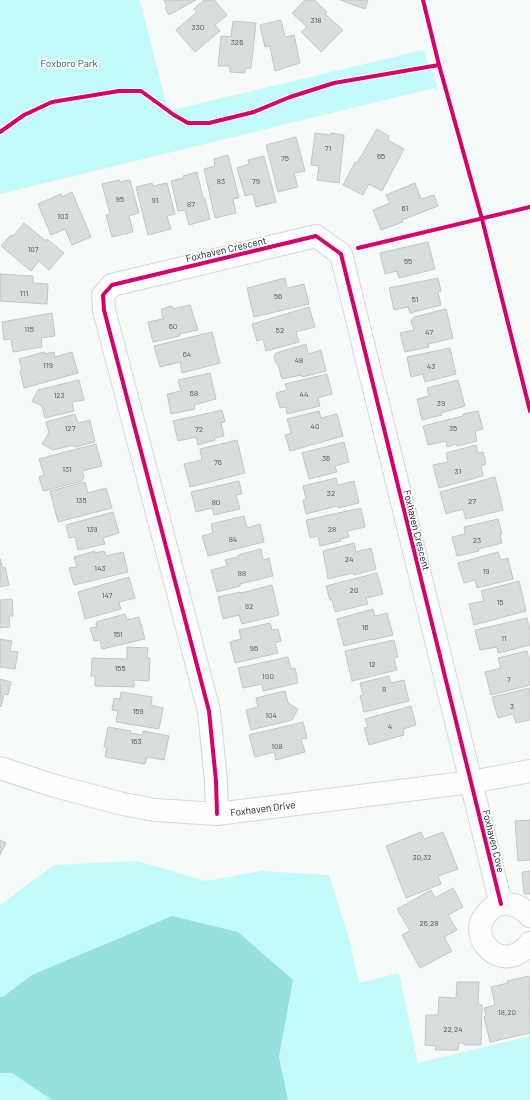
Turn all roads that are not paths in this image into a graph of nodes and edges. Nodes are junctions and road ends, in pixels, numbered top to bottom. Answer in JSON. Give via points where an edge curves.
{"nodes":[{"id":1,"x":0,"y":768,"type":"edge"},
{"id":2,"x":530,"y":771,"type":"edge"},
{"id":3,"x":471,"y":782,"type":"junction"},
{"id":4,"x":217,"y":814,"type":"junction"},
{"id":5,"x":501,"y":904,"type":"junction"},
{"id":6,"x":530,"y":916,"type":"edge"},
{"id":7,"x":530,"y":943,"type":"edge"}],
"edges":[{"from":1,"to":4,"type":"street","name":"Foxhaven Drive","via":[[123,804],[155,810]]},
{"from":2,"to":3,"type":"street","name":"Foxhaven Drive"},
{"from":3,"to":4,"type":"street","name":"Foxhaven Drive"},
{"from":3,"to":4,"type":"street","name":"Foxhaven Crescent","via":[[341,254],[316,236],[112,284],[103,295],[104,310],[209,711]]},
{"from":3,"to":5,"type":"street","name":"Foxhaven Cove"},
{"from":5,"to":6,"type":"street","via":[[510,903],[518,906]]},
{"from":5,"to":7,"type":"street","via":[[493,907],[482,920],[481,938],[485,945],[491,952],[508,957],[524,950]]}]}
